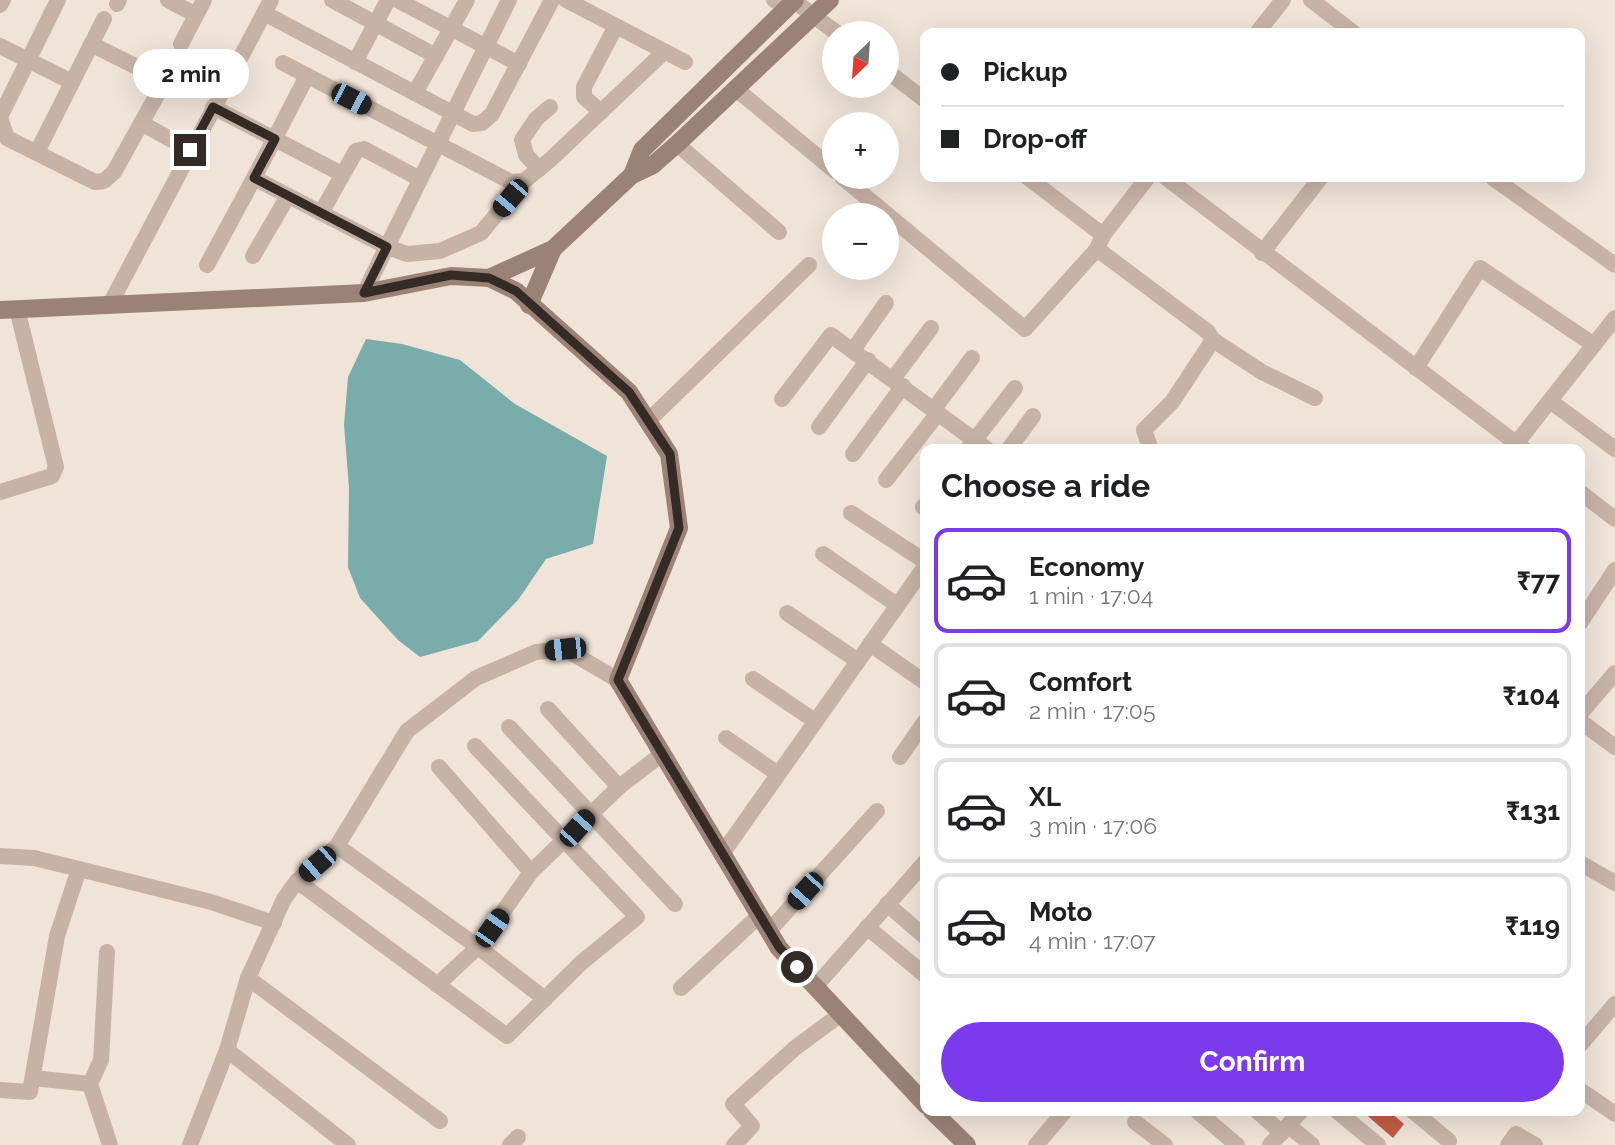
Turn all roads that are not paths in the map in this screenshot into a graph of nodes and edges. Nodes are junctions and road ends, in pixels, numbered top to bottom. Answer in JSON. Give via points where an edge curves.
{"nodes":[{"id":1,"x":3,"y":0,"type":"edge"},
{"id":2,"x":58,"y":0,"type":"edge"},
{"id":3,"x":168,"y":0,"type":"edge"},
{"id":4,"x":331,"y":0,"type":"edge"},
{"id":5,"x":388,"y":0,"type":"edge"},
{"id":6,"x":397,"y":0,"type":"edge"},
{"id":7,"x":467,"y":0,"type":"edge"},
{"id":8,"x":509,"y":0,"type":"edge"},
{"id":9,"x":552,"y":0,"type":"edge"},
{"id":10,"x":566,"y":0,"type":"edge"},
{"id":11,"x":830,"y":0,"type":"edge"},
{"id":12,"x":1283,"y":0,"type":"edge"},
{"id":13,"x":1311,"y":0,"type":"edge"},
{"id":14,"x":788,"y":2,"type":"edge"},
{"id":15,"x":0,"y":5,"type":"edge"},
{"id":16,"x":200,"y":7,"type":"edge"},
{"id":17,"x":267,"y":7,"type":"edge"},
{"id":18,"x":814,"y":16,"type":"junction"},
{"id":19,"x":104,"y":19,"type":"dead end"},
{"id":20,"x":822,"y":22,"type":"edge"},
{"id":21,"x":376,"y":23,"type":"junction"},
{"id":22,"x":616,"y":26,"type":"junction"},
{"id":23,"x":1261,"y":28,"type":"edge"},
{"id":24,"x":1347,"y":28,"type":"edge"},
{"id":25,"x":451,"y":29,"type":"junction"},
{"id":26,"x":91,"y":44,"type":"junction"},
{"id":27,"x":0,"y":46,"type":"edge"},
{"id":28,"x":486,"y":47,"type":"junction"},
{"id":29,"x":664,"y":52,"type":"junction"},
{"id":30,"x":436,"y":56,"type":"junction"},
{"id":31,"x":28,"y":60,"type":"junction"},
{"id":32,"x":355,"y":62,"type":"junction"},
{"id":33,"x":685,"y":62,"type":"dead end"},
{"id":34,"x":282,"y":63,"type":"dead end"},
{"id":35,"x":519,"y":64,"type":"junction"},
{"id":36,"x":307,"y":76,"type":"junction"},
{"id":37,"x":164,"y":81,"type":"junction"},
{"id":38,"x":900,"y":81,"type":"edge"},
{"id":39,"x":72,"y":82,"type":"junction"},
{"id":40,"x":736,"y":89,"type":"junction"},
{"id":41,"x":415,"y":93,"type":"junction"},
{"id":42,"x":920,"y":96,"type":"edge"},
{"id":43,"x":213,"y":107,"type":"junction"},
{"id":44,"x":550,"y":107,"type":"dead end"},
{"id":45,"x":601,"y":112,"type":"junction"},
{"id":46,"x":453,"y":113,"type":"junction"},
{"id":47,"x":0,"y":118,"type":"edge"},
{"id":48,"x":141,"y":123,"type":"junction"},
{"id":49,"x":275,"y":139,"type":"junction"},
{"id":50,"x":438,"y":144,"type":"junction"},
{"id":51,"x":677,"y":144,"type":"junction"},
{"id":52,"x":190,"y":150,"type":"junction"},
{"id":53,"x":37,"y":152,"type":"junction"},
{"id":54,"x":822,"y":160,"type":"edge"},
{"id":55,"x":539,"y":169,"type":"junction"},
{"id":56,"x":342,"y":174,"type":"junction"},
{"id":57,"x":632,"y":175,"type":"junction"},
{"id":58,"x":254,"y":178,"type":"junction"},
{"id":59,"x":420,"y":179,"type":"junction"},
{"id":60,"x":524,"y":181,"type":"junction"},
{"id":61,"x":1033,"y":182,"type":"edge"},
{"id":62,"x":1144,"y":182,"type":"edge"},
{"id":63,"x":1171,"y":182,"type":"edge"},
{"id":64,"x":1317,"y":182,"type":"edge"},
{"id":65,"x":1499,"y":182,"type":"edge"},
{"id":66,"x":856,"y":189,"type":"edge"},
{"id":67,"x":288,"y":196,"type":"junction"},
{"id":68,"x":321,"y":213,"type":"junction"},
{"id":69,"x":779,"y":232,"type":"dead end"},
{"id":70,"x":1100,"y":242,"type":"junction"},
{"id":71,"x":387,"y":247,"type":"junction"},
{"id":72,"x":553,"y":248,"type":"junction"},
{"id":73,"x":1262,"y":253,"type":"junction"},
{"id":74,"x":253,"y":257,"type":"dead end"},
{"id":75,"x":207,"y":265,"type":"dead end"},
{"id":76,"x":809,"y":265,"type":"dead end"},
{"id":77,"x":1615,"y":265,"type":"edge"},
{"id":78,"x":489,"y":278,"type":"junction"},
{"id":79,"x":364,"y":293,"type":"junction"},
{"id":80,"x":886,"y":303,"type":"dead end"},
{"id":81,"x":529,"y":305,"type":"junction"},
{"id":82,"x":109,"y":306,"type":"junction"},
{"id":83,"x":8,"y":310,"type":"edge"},
{"id":84,"x":1615,"y":318,"type":"edge"},
{"id":85,"x":931,"y":328,"type":"dead end"},
{"id":86,"x":1213,"y":340,"type":"junction"},
{"id":87,"x":1594,"y":345,"type":"junction"},
{"id":88,"x":853,"y":350,"type":"junction"},
{"id":89,"x":972,"y":358,"type":"dead end"},
{"id":90,"x":868,"y":360,"type":"junction"},
{"id":91,"x":1416,"y":368,"type":"junction"},
{"id":92,"x":898,"y":383,"type":"junction"},
{"id":93,"x":1015,"y":388,"type":"dead end"},
{"id":94,"x":1315,"y":398,"type":"dead end"},
{"id":95,"x":782,"y":399,"type":"dead end"},
{"id":96,"x":1550,"y":401,"type":"junction"},
{"id":97,"x":936,"y":411,"type":"junction"},
{"id":98,"x":1034,"y":416,"type":"dead end"},
{"id":99,"x":648,"y":421,"type":"junction"},
{"id":100,"x":819,"y":427,"type":"dead end"},
{"id":101,"x":973,"y":444,"type":"edge"},
{"id":102,"x":978,"y":444,"type":"edge"},
{"id":103,"x":1012,"y":444,"type":"edge"},
{"id":104,"x":1149,"y":444,"type":"edge"},
{"id":105,"x":1513,"y":444,"type":"edge"},
{"id":106,"x":1521,"y":444,"type":"edge"},
{"id":107,"x":1615,"y":449,"type":"edge"},
{"id":108,"x":853,"y":454,"type":"dead end"},
{"id":109,"x":886,"y":481,"type":"dead end"},
{"id":110,"x":0,"y":492,"type":"edge"},
{"id":111,"x":1585,"y":496,"type":"edge"},
{"id":112,"x":851,"y":513,"type":"dead end"},
{"id":113,"x":1615,"y":519,"type":"edge"},
{"id":114,"x":823,"y":554,"type":"dead end"},
{"id":115,"x":920,"y":559,"type":"edge"},
{"id":116,"x":1615,"y":570,"type":"edge"},
{"id":117,"x":920,"y":572,"type":"edge"},
{"id":118,"x":897,"y":605,"type":"junction"},
{"id":119,"x":787,"y":613,"type":"dead end"},
{"id":120,"x":1585,"y":614,"type":"edge"},
{"id":121,"x":870,"y":644,"type":"junction"},
{"id":122,"x":858,"y":661,"type":"junction"},
{"id":123,"x":1615,"y":673,"type":"edge"},
{"id":124,"x":753,"y":679,"type":"dead end"},
{"id":125,"x":920,"y":679,"type":"edge"},
{"id":126,"x":618,"y":680,"type":"junction"},
{"id":127,"x":1585,"y":708,"type":"edge"},
{"id":128,"x":548,"y":709,"type":"dead end"},
{"id":129,"x":815,"y":721,"type":"junction"},
{"id":130,"x":1585,"y":725,"type":"edge"},
{"id":131,"x":509,"y":727,"type":"dead end"},
{"id":132,"x":920,"y":729,"type":"edge"},
{"id":133,"x":726,"y":738,"type":"dead end"},
{"id":134,"x":475,"y":746,"type":"dead end"},
{"id":135,"x":1615,"y":747,"type":"edge"},
{"id":136,"x":662,"y":754,"type":"junction"},
{"id":137,"x":901,"y":757,"type":"dead end"},
{"id":138,"x":439,"y":767,"type":"dead end"},
{"id":139,"x":778,"y":774,"type":"junction"},
{"id":140,"x":619,"y":787,"type":"junction"},
{"id":141,"x":877,"y":811,"type":"dead end"},
{"id":142,"x":589,"y":815,"type":"junction"},
{"id":143,"x":566,"y":841,"type":"junction"},
{"id":144,"x":337,"y":846,"type":"junction"},
{"id":145,"x":722,"y":854,"type":"junction"},
{"id":146,"x":0,"y":856,"type":"edge"},
{"id":147,"x":1585,"y":866,"type":"edge"},
{"id":148,"x":920,"y":868,"type":"edge"},
{"id":149,"x":79,"y":869,"type":"junction"},
{"id":150,"x":531,"y":872,"type":"junction"},
{"id":151,"x":297,"y":881,"type":"junction"},
{"id":152,"x":1615,"y":883,"type":"edge"},
{"id":153,"x":676,"y":904,"type":"dead end"},
{"id":154,"x":887,"y":904,"type":"junction"},
{"id":155,"x":760,"y":916,"type":"junction"},
{"id":156,"x":274,"y":923,"type":"junction"},
{"id":157,"x":867,"y":927,"type":"junction"},
{"id":158,"x":769,"y":932,"type":"junction"},
{"id":159,"x":920,"y":933,"type":"edge"},
{"id":160,"x":478,"y":947,"type":"junction"},
{"id":161,"x":107,"y":952,"type":"dead end"},
{"id":162,"x":920,"y":971,"type":"edge"},
{"id":163,"x":248,"y":978,"type":"junction"},
{"id":164,"x":437,"y":985,"type":"junction"},
{"id":165,"x":815,"y":986,"type":"junction"},
{"id":166,"x":681,"y":988,"type":"dead end"},
{"id":167,"x":545,"y":999,"type":"junction"},
{"id":168,"x":1615,"y":1004,"type":"edge"},
{"id":169,"x":841,"y":1014,"type":"junction"},
{"id":170,"x":1585,"y":1039,"type":"edge"},
{"id":171,"x":227,"y":1050,"type":"junction"},
{"id":172,"x":33,"y":1078,"type":"junction"},
{"id":173,"x":90,"y":1084,"type":"junction"},
{"id":174,"x":0,"y":1090,"type":"edge"},
{"id":175,"x":1585,"y":1093,"type":"edge"},
{"id":176,"x":920,"y":1099,"type":"edge"},
{"id":177,"x":1615,"y":1114,"type":"edge"},
{"id":178,"x":937,"y":1116,"type":"edge"},
{"id":179,"x":1061,"y":1116,"type":"edge"},
{"id":180,"x":1203,"y":1116,"type":"edge"},
{"id":181,"x":1265,"y":1116,"type":"edge"},
{"id":182,"x":1297,"y":1116,"type":"edge"},
{"id":183,"x":1343,"y":1116,"type":"edge"},
{"id":184,"x":1419,"y":1116,"type":"edge"},
{"id":185,"x":440,"y":1121,"type":"dead end"},
{"id":186,"x":1135,"y":1122,"type":"dead end"},
{"id":187,"x":1286,"y":1129,"type":"junction"},
{"id":188,"x":1449,"y":1141,"type":"dead end"},
{"id":189,"x":742,"y":1142,"type":"edge"},
{"id":190,"x":195,"y":1143,"type":"edge"},
{"id":191,"x":110,"y":1145,"type":"edge"},
{"id":192,"x":348,"y":1145,"type":"edge"},
{"id":193,"x":967,"y":1145,"type":"edge"},
{"id":194,"x":1036,"y":1145,"type":"edge"},
{"id":195,"x":1164,"y":1145,"type":"edge"},
{"id":196,"x":1237,"y":1145,"type":"edge"},
{"id":197,"x":1270,"y":1145,"type":"edge"},
{"id":198,"x":1312,"y":1145,"type":"edge"},
{"id":199,"x":1378,"y":1145,"type":"edge"},
{"id":200,"x":1508,"y":1145,"type":"edge"},
{"id":201,"x":1535,"y":1145,"type":"edge"}],
"edges":[{"from":1,"to":15,"type":"street"},
{"from":2,"to":31,"type":"street"},
{"from":3,"to":16,"type":"street"},
{"from":4,"to":21,"type":"street"},
{"from":5,"to":21,"type":"street"},
{"from":6,"to":25,"type":"street"},
{"from":7,"to":25,"type":"street"},
{"from":8,"to":28,"type":"street"},
{"from":9,"to":35,"type":"street"},
{"from":10,"to":22,"type":"street"},
{"from":11,"to":18,"type":"street"},
{"from":12,"to":23,"type":"street"},
{"from":13,"to":24,"type":"street"},
{"from":14,"to":18,"type":"street"},
{"from":14,"to":57,"type":"street","via":[[642,150]]},
{"from":16,"to":37,"type":"street"},
{"from":17,"to":32,"type":"street"},
{"from":17,"to":43,"type":"street"},
{"from":18,"to":20,"type":"street"},
{"from":18,"to":40,"type":"street"},
{"from":19,"to":26,"type":"street"},
{"from":21,"to":30,"type":"street"},
{"from":21,"to":32,"type":"street"},
{"from":22,"to":29,"type":"street"},
{"from":22,"to":45,"type":"street","via":[[584,87],[584,97]]},
{"from":25,"to":28,"type":"street"},
{"from":25,"to":30,"type":"street"},
{"from":26,"to":37,"type":"street"},
{"from":26,"to":39,"type":"street"},
{"from":27,"to":31,"type":"street"},
{"from":28,"to":35,"type":"street"},
{"from":28,"to":46,"type":"street"},
{"from":29,"to":33,"type":"street"},
{"from":29,"to":45,"type":"street"},
{"from":30,"to":41,"type":"street"},
{"from":31,"to":39,"type":"street"},
{"from":31,"to":47,"type":"street"},
{"from":32,"to":41,"type":"street"},
{"from":34,"to":36,"type":"street"},
{"from":35,"to":46,"type":"street","via":[[492,114],[482,123],[473,124]]},
{"from":36,"to":49,"type":"street"},
{"from":36,"to":50,"type":"street"},
{"from":37,"to":48,"type":"street"},
{"from":38,"to":42,"type":"street"},
{"from":39,"to":53,"type":"street"},
{"from":40,"to":51,"type":"street"},
{"from":40,"to":54,"type":"street"},
{"from":41,"to":46,"type":"street"},
{"from":43,"to":49,"type":"street"},
{"from":43,"to":52,"type":"street"},
{"from":44,"to":55,"type":"street","via":[[522,140],[526,155]]},
{"from":45,"to":55,"type":"street"},
{"from":46,"to":50,"type":"street"},
{"from":47,"to":53,"type":"street","via":[[7,138]]},
{"from":48,"to":52,"type":"street"},
{"from":48,"to":53,"type":"street","via":[[114,172],[104,181],[96,182]]},
{"from":49,"to":56,"type":"street"},
{"from":49,"to":58,"type":"street"},
{"from":50,"to":59,"type":"street"},
{"from":50,"to":60,"type":"street","via":[[499,177]]},
{"from":51,"to":57,"type":"street","via":[[653,165]]},
{"from":51,"to":69,"type":"street"},
{"from":52,"to":82,"type":"street"},
{"from":55,"to":60,"type":"street"},
{"from":56,"to":59,"type":"street","via":[[356,150],[364,149]]},
{"from":56,"to":68,"type":"street"},
{"from":57,"to":72,"type":"street"},
{"from":58,"to":67,"type":"street"},
{"from":58,"to":75,"type":"street"},
{"from":59,"to":71,"type":"street"},
{"from":60,"to":71,"type":"street","via":[[481,233],[440,251],[407,254]]},
{"from":61,"to":70,"type":"street"},
{"from":62,"to":70,"type":"street"},
{"from":63,"to":73,"type":"street"},
{"from":64,"to":73,"type":"street"},
{"from":65,"to":77,"type":"street"},
{"from":66,"to":70,"type":"street","via":[[1025,329]]},
{"from":67,"to":68,"type":"street"},
{"from":67,"to":74,"type":"street"},
{"from":68,"to":71,"type":"street"},
{"from":70,"to":86,"type":"street"},
{"from":71,"to":79,"type":"street"},
{"from":72,"to":78,"type":"street"},
{"from":72,"to":81,"type":"street"},
{"from":73,"to":91,"type":"street"},
{"from":76,"to":99,"type":"street"},
{"from":78,"to":79,"type":"street","via":[[451,275]]},
{"from":78,"to":81,"type":"street","via":[[516,291]]},
{"from":79,"to":82,"type":"street"},
{"from":80,"to":88,"type":"street"},
{"from":81,"to":99,"type":"street","via":[[629,392]]},
{"from":82,"to":83,"type":"street"},
{"from":83,"to":110,"type":"street","via":[[57,467],[52,476]]},
{"from":84,"to":87,"type":"street"},
{"from":85,"to":92,"type":"street"},
{"from":86,"to":94,"type":"street","via":[[1262,372]]},
{"from":86,"to":104,"type":"street","via":[[1172,402],[1144,430]]},
{"from":87,"to":91,"type":"street","via":[[1480,268]]},
{"from":87,"to":96,"type":"street"},
{"from":88,"to":90,"type":"street"},
{"from":88,"to":95,"type":"street","via":[[831,335]]},
{"from":89,"to":97,"type":"street"},
{"from":90,"to":92,"type":"street"},
{"from":90,"to":100,"type":"street"},
{"from":91,"to":105,"type":"street"},
{"from":92,"to":97,"type":"street"},
{"from":92,"to":108,"type":"street"},
{"from":93,"to":102,"type":"street"},
{"from":96,"to":106,"type":"street"},
{"from":96,"to":107,"type":"street"},
{"from":97,"to":101,"type":"street"},
{"from":97,"to":109,"type":"street"},
{"from":98,"to":103,"type":"street"},
{"from":99,"to":126,"type":"street","via":[[670,454],[679,528]]},
{"from":111,"to":113,"type":"street"},
{"from":112,"to":115,"type":"street"},
{"from":114,"to":118,"type":"street"},
{"from":116,"to":120,"type":"street"},
{"from":117,"to":118,"type":"street"},
{"from":118,"to":121,"type":"street"},
{"from":119,"to":122,"type":"street"},
{"from":121,"to":122,"type":"street"},
{"from":121,"to":125,"type":"street"},
{"from":122,"to":129,"type":"street"},
{"from":123,"to":127,"type":"street"},
{"from":124,"to":129,"type":"street"},
{"from":126,"to":136,"type":"street"},
{"from":126,"to":144,"type":"street","via":[[565,649],[536,652],[476,678],[407,732]]},
{"from":128,"to":140,"type":"street"},
{"from":129,"to":139,"type":"street"},
{"from":130,"to":135,"type":"street"},
{"from":131,"to":142,"type":"street"},
{"from":132,"to":137,"type":"street"},
{"from":133,"to":139,"type":"street"},
{"from":134,"to":143,"type":"street"},
{"from":136,"to":140,"type":"street"},
{"from":136,"to":145,"type":"street"},
{"from":138,"to":150,"type":"street"},
{"from":139,"to":145,"type":"street"},
{"from":140,"to":142,"type":"street"},
{"from":141,"to":158,"type":"street"},
{"from":142,"to":143,"type":"street"},
{"from":142,"to":153,"type":"street"},
{"from":143,"to":150,"type":"street"},
{"from":143,"to":167,"type":"street","via":[[637,917]]},
{"from":144,"to":151,"type":"street"},
{"from":144,"to":160,"type":"street"},
{"from":145,"to":155,"type":"street"},
{"from":146,"to":149,"type":"street","via":[[34,858]]},
{"from":147,"to":152,"type":"street"},
{"from":148,"to":154,"type":"street"},
{"from":149,"to":156,"type":"street"},
{"from":149,"to":172,"type":"street","via":[[57,936]]},
{"from":150,"to":160,"type":"street"},
{"from":151,"to":156,"type":"street"},
{"from":151,"to":164,"type":"street"},
{"from":154,"to":157,"type":"street"},
{"from":154,"to":159,"type":"street"},
{"from":155,"to":158,"type":"street"},
{"from":155,"to":166,"type":"street"},
{"from":156,"to":163,"type":"street"},
{"from":157,"to":162,"type":"street"},
{"from":157,"to":165,"type":"street"},
{"from":158,"to":165,"type":"street"},
{"from":160,"to":164,"type":"street"},
{"from":160,"to":167,"type":"street"},
{"from":161,"to":173,"type":"street","via":[[101,1060]]},
{"from":163,"to":171,"type":"street"},
{"from":163,"to":185,"type":"street"},
{"from":164,"to":167,"type":"street","via":[[507,1036]]},
{"from":165,"to":169,"type":"street"},
{"from":168,"to":170,"type":"street"},
{"from":169,"to":176,"type":"street"},
{"from":169,"to":189,"type":"street","via":[[733,1104],[752,1126]]},
{"from":171,"to":190,"type":"street"},
{"from":171,"to":192,"type":"street"},
{"from":172,"to":173,"type":"street"},
{"from":172,"to":174,"type":"street","via":[[30,1092]]},
{"from":173,"to":191,"type":"street"},
{"from":175,"to":177,"type":"street"},
{"from":178,"to":193,"type":"street"},
{"from":179,"to":194,"type":"street"},
{"from":180,"to":196,"type":"street"},
{"from":181,"to":187,"type":"street"},
{"from":182,"to":187,"type":"street"},
{"from":183,"to":199,"type":"street"},
{"from":184,"to":188,"type":"street"},
{"from":186,"to":195,"type":"street"},
{"from":187,"to":197,"type":"street"},
{"from":187,"to":198,"type":"street"},
{"from":200,"to":201,"type":"street","via":[[1516,1133]]}]}
